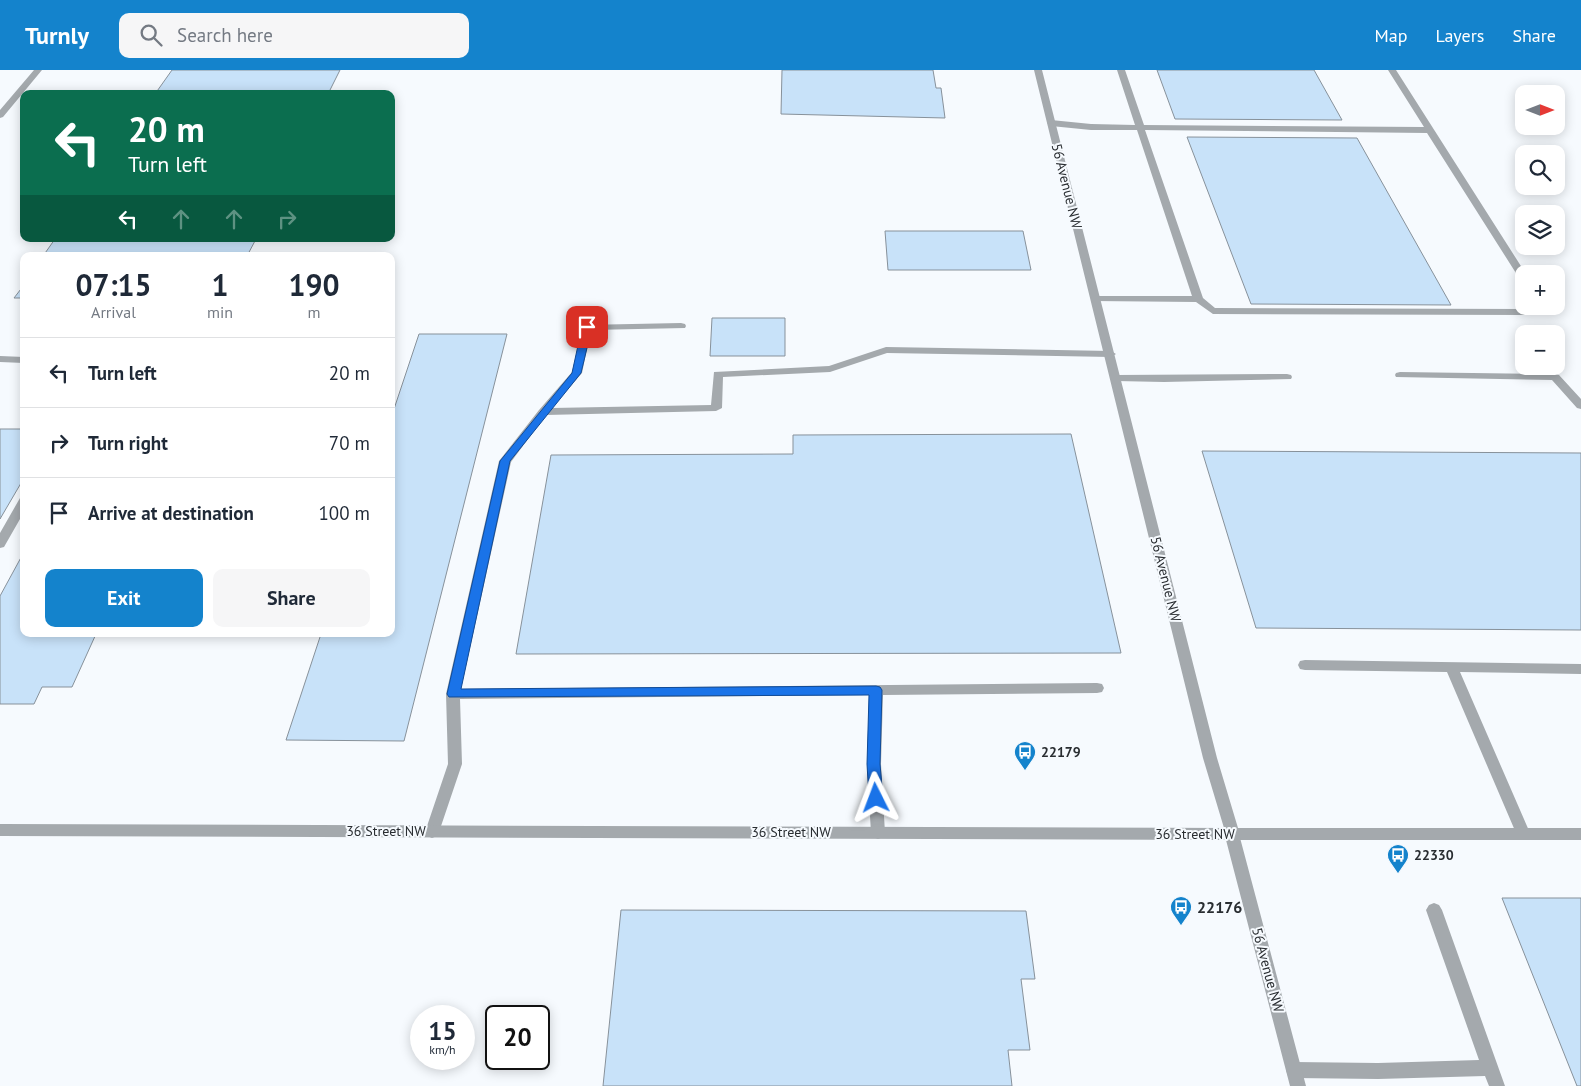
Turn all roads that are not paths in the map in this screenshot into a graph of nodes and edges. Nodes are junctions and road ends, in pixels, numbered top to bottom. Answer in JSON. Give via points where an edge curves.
{"nodes":[{"id":1,"x":38,"y":70,"type":"edge"},
{"id":2,"x":1038,"y":70,"type":"edge"},
{"id":3,"x":1121,"y":70,"type":"edge"},
{"id":4,"x":1392,"y":70,"type":"edge"},
{"id":5,"x":21,"y":90,"type":"edge"},
{"id":6,"x":20,"y":91,"type":"edge"},
{"id":7,"x":0,"y":115,"type":"edge"},
{"id":8,"x":1051,"y":123,"type":"junction"},
{"id":9,"x":1140,"y":127,"type":"junction"},
{"id":10,"x":1430,"y":130,"type":"junction"},
{"id":11,"x":1515,"y":266,"type":"edge"},
{"id":12,"x":1096,"y":299,"type":"junction"},
{"id":13,"x":1198,"y":300,"type":"junction"},
{"id":14,"x":1515,"y":312,"type":"edge"},
{"id":15,"x":681,"y":326,"type":"dead end"},
{"id":16,"x":1111,"y":354,"type":"junction"},
{"id":17,"x":0,"y":359,"type":"edge"},
{"id":18,"x":20,"y":360,"type":"edge"},
{"id":19,"x":1400,"y":375,"type":"dead end"},
{"id":20,"x":1287,"y":377,"type":"dead end"},
{"id":21,"x":1116,"y":378,"type":"junction"},
{"id":22,"x":1581,"y":406,"type":"edge"},
{"id":23,"x":544,"y":412,"type":"junction"},
{"id":24,"x":20,"y":508,"type":"edge"},
{"id":25,"x":0,"y":544,"type":"edge"},
{"id":26,"x":1305,"y":665,"type":"dead end"},
{"id":27,"x":1451,"y":667,"type":"junction"},
{"id":28,"x":1581,"y":669,"type":"edge"},
{"id":29,"x":1097,"y":688,"type":"dead end"},
{"id":30,"x":876,"y":690,"type":"junction"},
{"id":31,"x":454,"y":694,"type":"junction"},
{"id":32,"x":0,"y":830,"type":"edge"},
{"id":33,"x":432,"y":832,"type":"junction"},
{"id":34,"x":878,"y":833,"type":"junction"},
{"id":35,"x":1232,"y":834,"type":"junction"},
{"id":36,"x":1523,"y":834,"type":"junction"},
{"id":37,"x":1581,"y":834,"type":"edge"},
{"id":38,"x":1434,"y":910,"type":"dead end"},
{"id":39,"x":1490,"y":1068,"type":"junction"},
{"id":40,"x":1296,"y":1078,"type":"edge"},
{"id":41,"x":1496,"y":1086,"type":"edge"}],
"edges":[{"from":1,"to":5,"type":"street"},
{"from":2,"to":8,"type":"street","name":"56 Avenue NW"},
{"from":3,"to":9,"type":"street"},
{"from":4,"to":10,"type":"street"},
{"from":6,"to":7,"type":"street"},
{"from":8,"to":9,"type":"street"},
{"from":8,"to":12,"type":"street","name":"56 Avenue NW"},
{"from":9,"to":10,"type":"street"},
{"from":9,"to":13,"type":"street"},
{"from":10,"to":11,"type":"street"},
{"from":12,"to":13,"type":"street"},
{"from":12,"to":16,"type":"street","name":"56 Avenue NW"},
{"from":13,"to":14,"type":"street","via":[[1213,311]]},
{"from":15,"to":23,"type":"street","via":[[587,327],[577,373]]},
{"from":16,"to":21,"type":"street","name":"56 Avenue NW"},
{"from":16,"to":23,"type":"street","via":[[886,350],[830,369],[718,374],[716,408]]},
{"from":17,"to":18,"type":"street"},
{"from":19,"to":22,"type":"street","via":[[1555,377]]},
{"from":20,"to":21,"type":"street"},
{"from":21,"to":35,"type":"street","name":"56 Avenue NW","via":[[1210,758]]},
{"from":23,"to":31,"type":"street","via":[[505,461]]},
{"from":24,"to":25,"type":"street"},
{"from":26,"to":27,"type":"street"},
{"from":27,"to":28,"type":"street"},
{"from":27,"to":36,"type":"street"},
{"from":29,"to":30,"type":"street"},
{"from":30,"to":31,"type":"street"},
{"from":30,"to":34,"type":"street","via":[[874,764]]},
{"from":31,"to":33,"type":"street","via":[[455,764]]},
{"from":32,"to":33,"type":"street","name":"36 Street NW"},
{"from":33,"to":34,"type":"street","name":"36 Street NW"},
{"from":34,"to":35,"type":"street","name":"36 Street NW"},
{"from":35,"to":36,"type":"street","name":"36 Street NW"},
{"from":35,"to":40,"type":"street","name":"56 Avenue NW"},
{"from":36,"to":37,"type":"street","name":"36 Street NW"},
{"from":38,"to":39,"type":"street"},
{"from":39,"to":40,"type":"street","via":[[1378,1071]]},
{"from":39,"to":41,"type":"street"}]}
